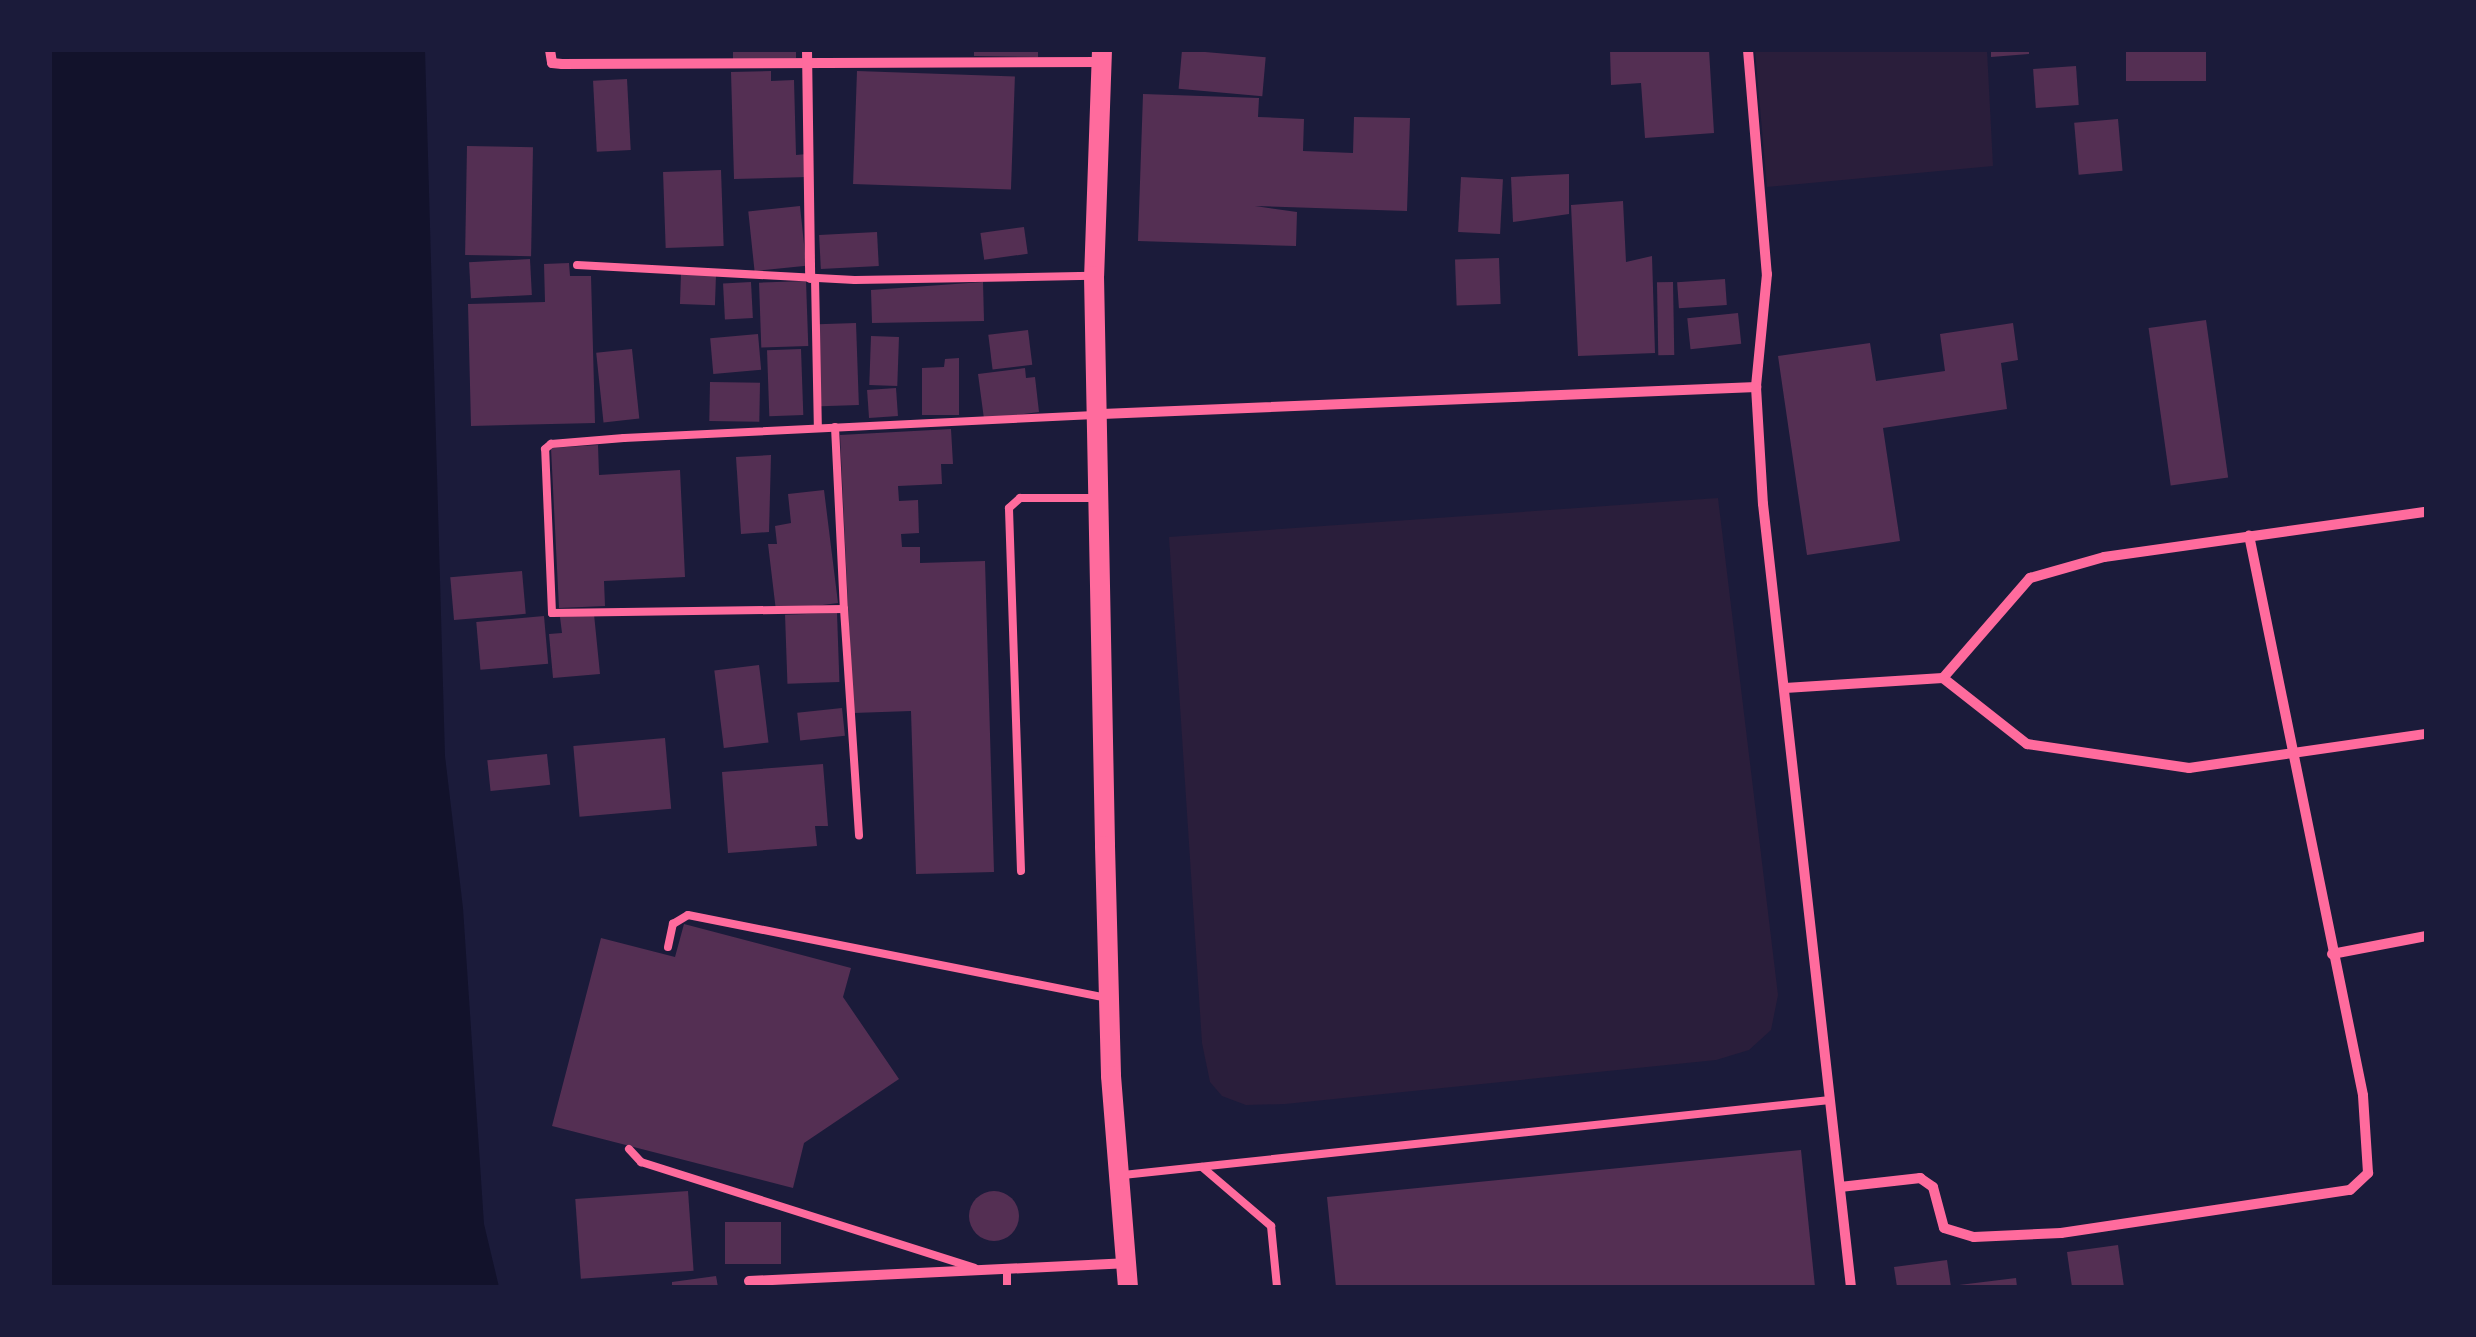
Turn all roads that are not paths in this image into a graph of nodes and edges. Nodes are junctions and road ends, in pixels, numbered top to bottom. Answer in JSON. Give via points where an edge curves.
{"nodes":[{"id":1,"x":550,"y":50,"type":"edge"},
{"id":2,"x":808,"y":50,"type":"edge"},
{"id":3,"x":1748,"y":50,"type":"edge"},
{"id":4,"x":1101,"y":56,"type":"edge"},
{"id":5,"x":808,"y":63,"type":"junction"},
{"id":6,"x":577,"y":265,"type":"dead end"},
{"id":7,"x":1094,"y":276,"type":"junction"},
{"id":8,"x":813,"y":278,"type":"junction"},
{"id":9,"x":1756,"y":387,"type":"junction"},
{"id":10,"x":1102,"y":414,"type":"junction"},
{"id":11,"x":835,"y":427,"type":"junction"},
{"id":12,"x":818,"y":428,"type":"junction"},
{"id":13,"x":1103,"y":498,"type":"junction"},
{"id":14,"x":2426,"y":512,"type":"edge"},
{"id":15,"x":2249,"y":535,"type":"junction"},
{"id":16,"x":844,"y":609,"type":"junction"},
{"id":17,"x":1943,"y":678,"type":"junction"},
{"id":18,"x":1786,"y":688,"type":"junction"},
{"id":19,"x":2426,"y":734,"type":"edge"},
{"id":20,"x":2288,"y":753,"type":"junction"},
{"id":21,"x":859,"y":836,"type":"dead end"},
{"id":22,"x":1021,"y":871,"type":"dead end"},
{"id":23,"x":2426,"y":936,"type":"edge"},
{"id":24,"x":668,"y":947,"type":"dead end"},
{"id":25,"x":2332,"y":954,"type":"junction"},
{"id":26,"x":1111,"y":999,"type":"junction"},
{"id":27,"x":1830,"y":1100,"type":"junction"},
{"id":28,"x":629,"y":1150,"type":"dead end"},
{"id":29,"x":1202,"y":1167,"type":"junction"},
{"id":30,"x":1120,"y":1175,"type":"junction"},
{"id":31,"x":1840,"y":1187,"type":"junction"},
{"id":32,"x":1126,"y":1263,"type":"junction"},
{"id":33,"x":1007,"y":1268,"type":"junction"},
{"id":34,"x":980,"y":1270,"type":"junction"},
{"id":35,"x":749,"y":1281,"type":"dead end"},
{"id":36,"x":1007,"y":1287,"type":"edge"},
{"id":37,"x":1128,"y":1287,"type":"edge"},
{"id":38,"x":1277,"y":1287,"type":"edge"},
{"id":39,"x":1851,"y":1287,"type":"edge"}],
"edges":[{"from":1,"to":5,"type":"street","via":[[555,64]]},
{"from":2,"to":5,"type":"street"},
{"from":3,"to":9,"type":"street","via":[[1767,274]]},
{"from":4,"to":5,"type":"street"},
{"from":4,"to":7,"type":"main road"},
{"from":5,"to":8,"type":"street"},
{"from":6,"to":8,"type":"lane"},
{"from":7,"to":8,"type":"lane"},
{"from":7,"to":10,"type":"main road"},
{"from":8,"to":12,"type":"lane"},
{"from":9,"to":10,"type":"street"},
{"from":9,"to":18,"type":"street"},
{"from":10,"to":11,"type":"lane"},
{"from":10,"to":13,"type":"main road"},
{"from":11,"to":12,"type":"lane"},
{"from":11,"to":16,"type":"lane"},
{"from":12,"to":16,"type":"lane","via":[[548,445],[552,610],[750,615]]},
{"from":13,"to":22,"type":"lane","via":[[1020,498],[1008,508]]},
{"from":13,"to":26,"type":"main road"},
{"from":14,"to":15,"type":"street"},
{"from":15,"to":17,"type":"street","via":[[2104,558],[2030,578]]},
{"from":15,"to":20,"type":"street"},
{"from":16,"to":21,"type":"lane"},
{"from":17,"to":18,"type":"street"},
{"from":17,"to":20,"type":"street","via":[[2027,744],[2189,768]]},
{"from":18,"to":27,"type":"street"},
{"from":19,"to":20,"type":"street"},
{"from":20,"to":25,"type":"street"},
{"from":23,"to":25,"type":"street"},
{"from":24,"to":26,"type":"lane","via":[[672,924],[688,915]]},
{"from":25,"to":31,"type":"street","via":[[2370,1163],[2350,1190],[2061,1233],[1974,1237],[1944,1228],[1932,1187],[1920,1178]]},
{"from":26,"to":30,"type":"main road"},
{"from":27,"to":29,"type":"lane"},
{"from":27,"to":31,"type":"street"},
{"from":28,"to":34,"type":"lane","via":[[641,1162]]},
{"from":29,"to":30,"type":"lane"},
{"from":29,"to":38,"type":"lane","via":[[1271,1226]]},
{"from":30,"to":32,"type":"main road"},
{"from":31,"to":39,"type":"street"},
{"from":32,"to":33,"type":"street"},
{"from":32,"to":37,"type":"main road"},
{"from":33,"to":34,"type":"street"},
{"from":33,"to":36,"type":"lane"},
{"from":34,"to":35,"type":"street"}]}
